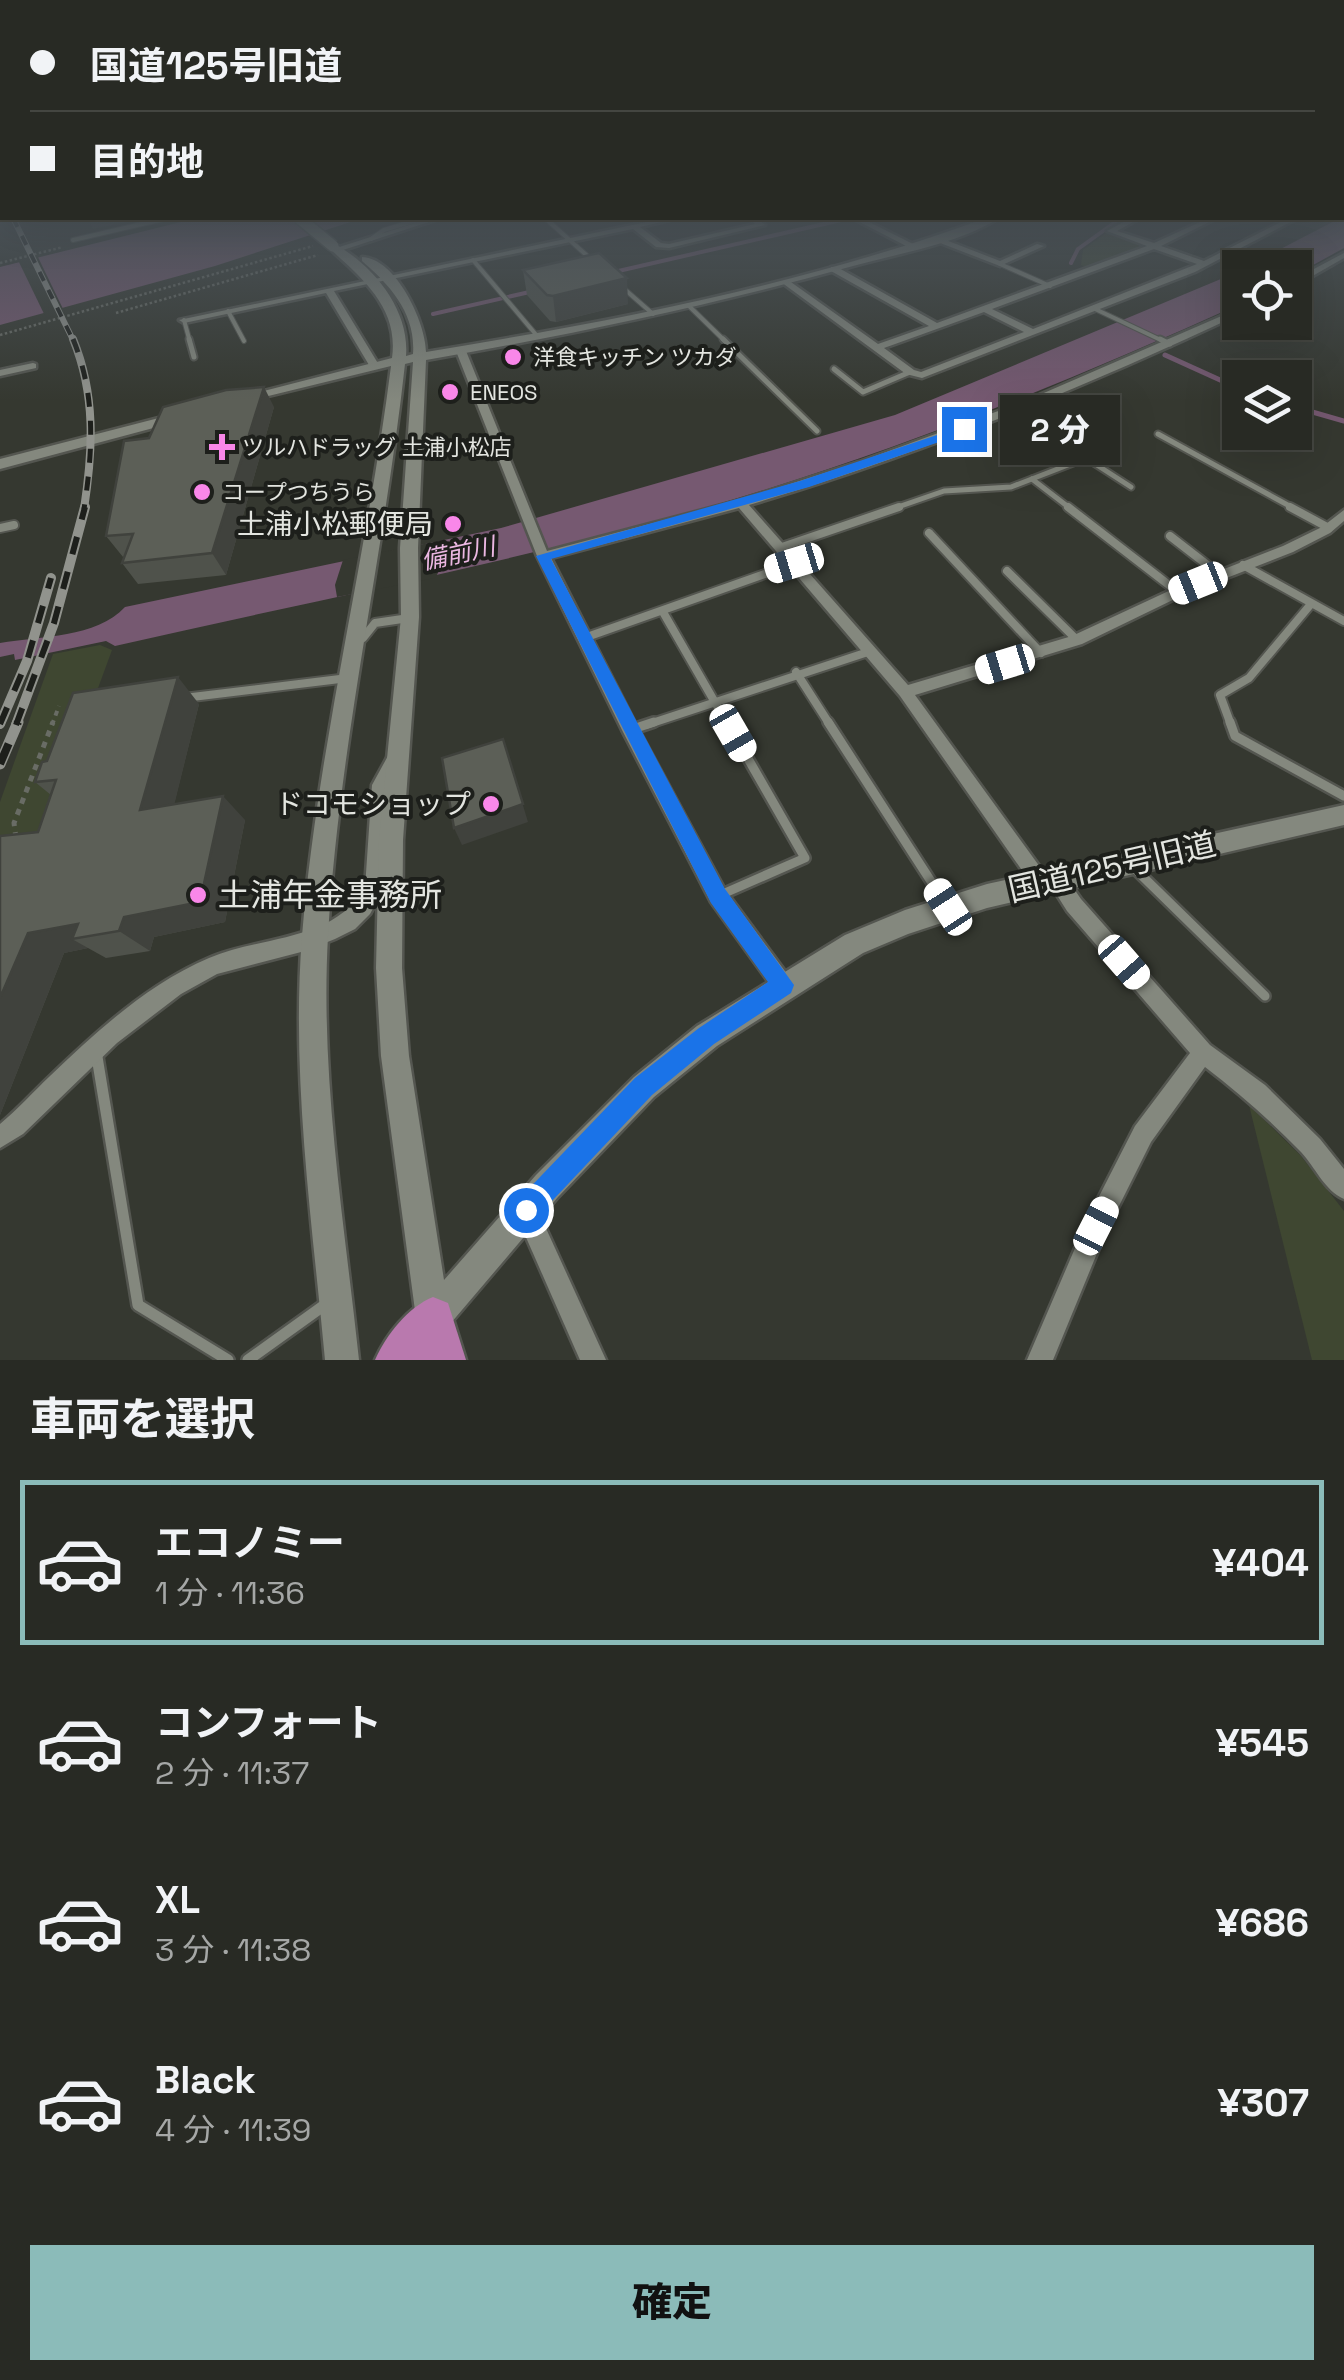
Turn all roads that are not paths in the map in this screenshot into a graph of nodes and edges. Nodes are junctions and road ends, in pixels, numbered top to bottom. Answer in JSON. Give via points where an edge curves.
{"nodes":[{"id":1,"x":367,"y":274,"type":"edge"},
{"id":2,"x":384,"y":274,"type":"edge"},
{"id":3,"x":401,"y":274,"type":"edge"},
{"id":4,"x":485,"y":274,"type":"edge"},
{"id":5,"x":813,"y":274,"type":"edge"},
{"id":6,"x":844,"y":274,"type":"edge"},
{"id":7,"x":1024,"y":274,"type":"edge"},
{"id":8,"x":1081,"y":274,"type":"edge"},
{"id":9,"x":1177,"y":274,"type":"edge"},
{"id":10,"x":388,"y":277,"type":"junction"},
{"id":11,"x":611,"y":277,"type":"edge"},
{"id":12,"x":372,"y":280,"type":"junction"},
{"id":13,"x":785,"y":282,"type":"junction"},
{"id":14,"x":1050,"y":286,"type":"junction"},
{"id":15,"x":329,"y":290,"type":"junction"},
{"id":16,"x":689,"y":306,"type":"junction"},
{"id":17,"x":1092,"y":308,"type":"junction"},
{"id":18,"x":985,"y":309,"type":"junction"},
{"id":19,"x":228,"y":311,"type":"junction"},
{"id":20,"x":653,"y":314,"type":"junction"},
{"id":21,"x":1222,"y":319,"type":"edge"},
{"id":22,"x":184,"y":320,"type":"joint"},
{"id":23,"x":936,"y":326,"type":"junction"},
{"id":24,"x":1032,"y":332,"type":"junction"},
{"id":25,"x":538,"y":337,"type":"junction"},
{"id":26,"x":244,"y":341,"type":"dead end"},
{"id":27,"x":1169,"y":343,"type":"junction"},
{"id":28,"x":876,"y":348,"type":"junction"},
{"id":29,"x":461,"y":351,"type":"junction"},
{"id":30,"x":420,"y":356,"type":"junction"},
{"id":31,"x":194,"y":357,"type":"dead end"},
{"id":32,"x":399,"y":360,"type":"junction"},
{"id":33,"x":374,"y":365,"type":"junction"},
{"id":34,"x":33,"y":366,"type":"dead end"},
{"id":35,"x":834,"y":369,"type":"dead end"},
{"id":36,"x":910,"y":372,"type":"junction"},
{"id":37,"x":0,"y":373,"type":"edge"},
{"id":38,"x":234,"y":400,"type":"edge"},
{"id":39,"x":197,"y":411,"type":"edge"},
{"id":40,"x":816,"y":431,"type":"dead end"},
{"id":41,"x":1158,"y":434,"type":"dead end"},
{"id":42,"x":0,"y":464,"type":"edge"},
{"id":43,"x":1032,"y":479,"type":"junction"},
{"id":44,"x":1132,"y":488,"type":"dead end"},
{"id":45,"x":741,"y":503,"type":"junction"},
{"id":46,"x":1344,"y":514,"type":"edge"},
{"id":47,"x":14,"y":525,"type":"dead end"},
{"id":48,"x":0,"y":528,"type":"edge"},
{"id":49,"x":1329,"y":528,"type":"junction"},
{"id":50,"x":928,"y":532,"type":"dead end"},
{"id":51,"x":1170,"y":536,"type":"dead end"},
{"id":52,"x":782,"y":547,"type":"junction"},
{"id":53,"x":542,"y":554,"type":"junction"},
{"id":54,"x":794,"y":563,"type":"junction"},
{"id":55,"x":1242,"y":564,"type":"junction"},
{"id":56,"x":1006,"y":571,"type":"dead end"},
{"id":57,"x":1219,"y":574,"type":"junction"},
{"id":58,"x":1178,"y":592,"type":"junction"},
{"id":59,"x":1311,"y":604,"type":"junction"},
{"id":60,"x":663,"y":612,"type":"junction"},
{"id":61,"x":410,"y":618,"type":"junction"},
{"id":62,"x":1344,"y":620,"type":"edge"},
{"id":63,"x":584,"y":638,"type":"junction"},
{"id":64,"x":1077,"y":640,"type":"junction"},
{"id":65,"x":871,"y":651,"type":"junction"},
{"id":66,"x":1041,"y":653,"type":"junction"},
{"id":67,"x":796,"y":672,"type":"junction"},
{"id":68,"x":346,"y":679,"type":"junction"},
{"id":69,"x":904,"y":692,"type":"junction"},
{"id":70,"x":174,"y":700,"type":"edge"},
{"id":71,"x":715,"y":702,"type":"junction"},
{"id":72,"x":630,"y":730,"type":"junction"},
{"id":73,"x":400,"y":750,"type":"junction"},
{"id":74,"x":1344,"y":796,"type":"edge"},
{"id":75,"x":1344,"y":815,"type":"edge"},
{"id":76,"x":1128,"y":862,"type":"junction"},
{"id":77,"x":1049,"y":881,"type":"junction"},
{"id":78,"x":718,"y":896,"type":"junction"},
{"id":79,"x":948,"y":907,"type":"junction"},
{"id":80,"x":314,"y":937,"type":"junction"},
{"id":81,"x":783,"y":985,"type":"junction"},
{"id":82,"x":1264,"y":996,"type":"dead end"},
{"id":83,"x":96,"y":1047,"type":"junction"},
{"id":84,"x":1204,"y":1052,"type":"junction"},
{"id":85,"x":0,"y":1137,"type":"edge"},
{"id":86,"x":1344,"y":1187,"type":"edge"},
{"id":87,"x":526,"y":1210,"type":"junction"},
{"id":88,"x":334,"y":1298,"type":"junction"},
{"id":89,"x":432,"y":1318,"type":"junction"},
{"id":90,"x":228,"y":1360,"type":"edge"},
{"id":91,"x":248,"y":1360,"type":"edge"},
{"id":92,"x":342,"y":1360,"type":"edge"},
{"id":93,"x":397,"y":1360,"type":"edge"},
{"id":94,"x":444,"y":1360,"type":"edge"},
{"id":95,"x":593,"y":1360,"type":"edge"},
{"id":96,"x":1040,"y":1360,"type":"edge"}],
"edges":[{"from":1,"to":12,"type":"street"},
{"from":2,"to":10,"type":"street"},
{"from":3,"to":10,"type":"street"},
{"from":4,"to":25,"type":"lane"},
{"from":5,"to":13,"type":"street"},
{"from":6,"to":23,"type":"street"},
{"from":7,"to":14,"type":"lane"},
{"from":8,"to":14,"type":"street"},
{"from":9,"to":17,"type":"street"},
{"from":10,"to":12,"type":"street"},
{"from":10,"to":30,"type":"street","via":[[412,310]]},
{"from":11,"to":20,"type":"lane"},
{"from":12,"to":15,"type":"street"},
{"from":12,"to":32,"type":"street","via":[[394,314]]},
{"from":13,"to":16,"type":"street"},
{"from":13,"to":28,"type":"street"},
{"from":14,"to":18,"type":"street"},
{"from":15,"to":19,"type":"street"},
{"from":15,"to":33,"type":"street"},
{"from":16,"to":20,"type":"street"},
{"from":16,"to":40,"type":"lane"},
{"from":17,"to":24,"type":"street"},
{"from":17,"to":27,"type":"lane"},
{"from":18,"to":23,"type":"street"},
{"from":18,"to":24,"type":"street"},
{"from":19,"to":22,"type":"street"},
{"from":19,"to":26,"type":"lane"},
{"from":20,"to":25,"type":"street"},
{"from":21,"to":27,"type":"street"},
{"from":22,"to":31,"type":"lane"},
{"from":23,"to":28,"type":"street"},
{"from":24,"to":36,"type":"street","via":[[922,375]]},
{"from":25,"to":29,"type":"street"},
{"from":27,"to":45,"type":"street","via":[[1024,407]]},
{"from":28,"to":36,"type":"street"},
{"from":29,"to":30,"type":"street"},
{"from":29,"to":53,"type":"street"},
{"from":30,"to":32,"type":"street"},
{"from":30,"to":61,"type":"street"},
{"from":32,"to":33,"type":"street"},
{"from":32,"to":68,"type":"street"},
{"from":33,"to":38,"type":"street"},
{"from":34,"to":37,"type":"street"},
{"from":35,"to":36,"type":"lane","via":[[863,392]]},
{"from":39,"to":42,"type":"street"},
{"from":41,"to":49,"type":"lane"},
{"from":43,"to":44,"type":"lane","via":[[1086,458]]},
{"from":43,"to":52,"type":"lane","via":[[944,491]]},
{"from":43,"to":58,"type":"lane"},
{"from":45,"to":52,"type":"street"},
{"from":45,"to":53,"type":"street"},
{"from":46,"to":49,"type":"street"},
{"from":47,"to":48,"type":"lane"},
{"from":49,"to":55,"type":"street"},
{"from":50,"to":66,"type":"lane"},
{"from":51,"to":57,"type":"lane"},
{"from":52,"to":54,"type":"street"},
{"from":53,"to":63,"type":"street"},
{"from":54,"to":60,"type":"lane"},
{"from":54,"to":65,"type":"street"},
{"from":55,"to":57,"type":"street"},
{"from":55,"to":59,"type":"lane"},
{"from":56,"to":64,"type":"lane"},
{"from":57,"to":58,"type":"street"},
{"from":58,"to":64,"type":"street"},
{"from":59,"to":62,"type":"lane"},
{"from":59,"to":74,"type":"lane","via":[[1249,678],[1220,695],[1235,736]]},
{"from":60,"to":63,"type":"lane"},
{"from":60,"to":71,"type":"lane"},
{"from":61,"to":68,"type":"lane","via":[[367,627],[354,674]]},
{"from":61,"to":73,"type":"street"},
{"from":63,"to":72,"type":"street"},
{"from":64,"to":66,"type":"street"},
{"from":65,"to":67,"type":"lane"},
{"from":65,"to":69,"type":"street"},
{"from":66,"to":69,"type":"street"},
{"from":67,"to":71,"type":"lane"},
{"from":67,"to":79,"type":"lane"},
{"from":68,"to":70,"type":"lane"},
{"from":68,"to":80,"type":"street"},
{"from":69,"to":77,"type":"street"},
{"from":71,"to":72,"type":"lane"},
{"from":71,"to":78,"type":"lane","via":[[805,858]]},
{"from":72,"to":78,"type":"street"},
{"from":73,"to":80,"type":"street","via":[[380,785],[368,906],[356,920]]},
{"from":73,"to":89,"type":"street","via":[[390,840],[389,968]]},
{"from":75,"to":76,"type":"street","name":"国道125号旧道"},
{"from":76,"to":77,"type":"street","name":"国道125号旧道"},
{"from":76,"to":82,"type":"lane"},
{"from":77,"to":79,"type":"street","name":"国道125号旧道"},
{"from":77,"to":84,"type":"street"},
{"from":78,"to":81,"type":"street"},
{"from":79,"to":81,"type":"street","name":"国道125号旧道","via":[[854,944]]},
{"from":80,"to":83,"type":"street","via":[[212,966]]},
{"from":80,"to":88,"type":"street","via":[[315,1083]]},
{"from":81,"to":87,"type":"street","name":"国道125号旧道","via":[[644,1086]]},
{"from":83,"to":85,"type":"street"},
{"from":83,"to":90,"type":"lane","via":[[138,1305]]},
{"from":84,"to":86,"type":"street","via":[[1258,1094]]},
{"from":84,"to":96,"type":"street","via":[[1143,1134]]},
{"from":87,"to":89,"type":"street","name":"国道125号旧道"},
{"from":87,"to":95,"type":"street"},
{"from":88,"to":91,"type":"lane"},
{"from":88,"to":92,"type":"street"},
{"from":89,"to":93,"type":"main road"},
{"from":89,"to":94,"type":"main road"}]}
